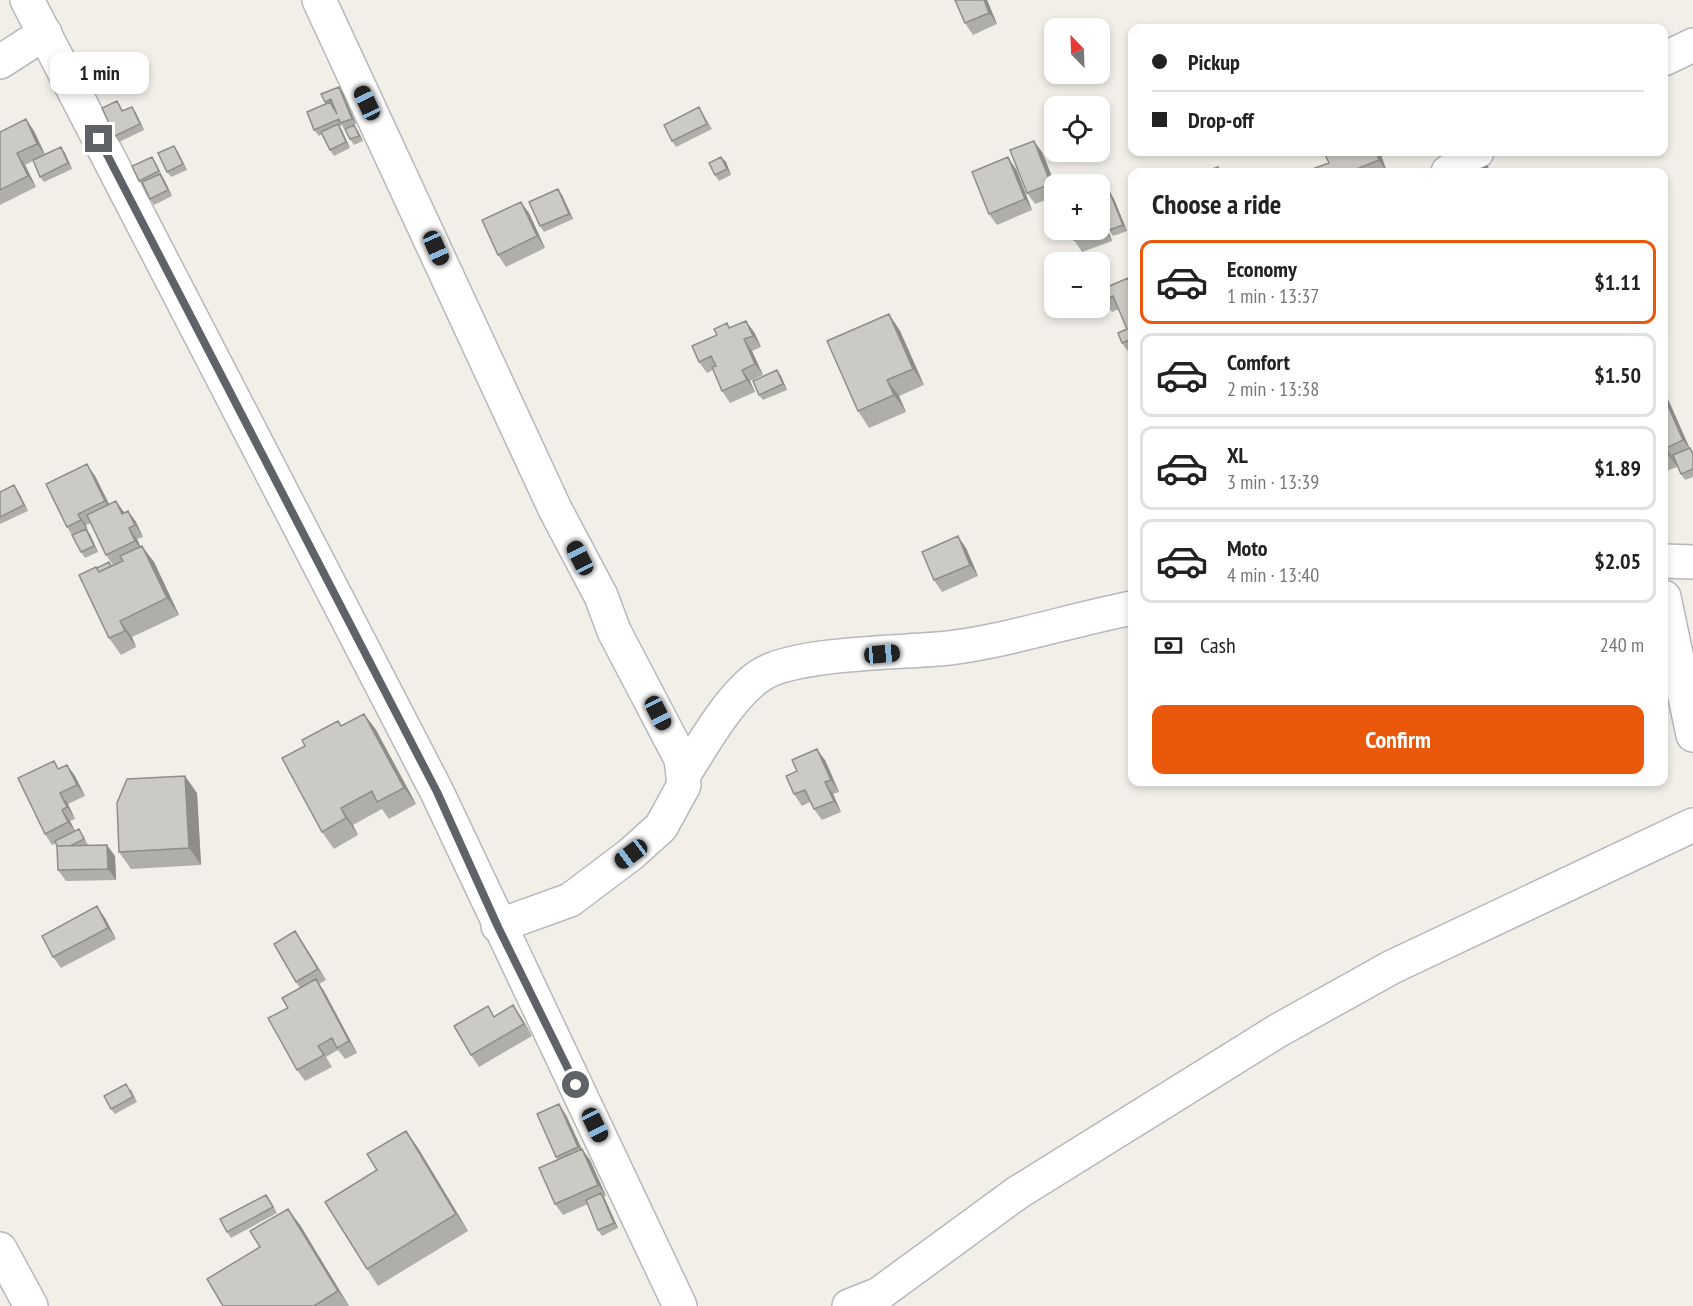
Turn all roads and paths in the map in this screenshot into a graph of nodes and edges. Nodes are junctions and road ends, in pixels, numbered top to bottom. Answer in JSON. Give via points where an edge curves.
{"nodes":[{"id":1,"x":27,"y":0,"type":"edge"},
{"id":2,"x":319,"y":0,"type":"edge"},
{"id":3,"x":45,"y":33,"type":"junction"},
{"id":4,"x":1693,"y":45,"type":"edge"},
{"id":5,"x":1668,"y":57,"type":"edge"},
{"id":6,"x":0,"y":62,"type":"edge"},
{"id":7,"x":1471,"y":156,"type":"edge"},
{"id":8,"x":1454,"y":168,"type":"edge"},
{"id":9,"x":1668,"y":561,"type":"edge"},
{"id":10,"x":1693,"y":562,"type":"edge"},
{"id":11,"x":1128,"y":609,"type":"edge"},
{"id":12,"x":1668,"y":616,"type":"edge"},
{"id":13,"x":1693,"y":735,"type":"edge"},
{"id":14,"x":683,"y":776,"type":"junction"},
{"id":15,"x":1693,"y":825,"type":"edge"},
{"id":16,"x":498,"y":927,"type":"junction"},
{"id":17,"x":0,"y":1249,"type":"edge"},
{"id":18,"x":32,"y":1306,"type":"edge"},
{"id":19,"x":680,"y":1306,"type":"edge"},
{"id":20,"x":849,"y":1306,"type":"edge"}],
"edges":[{"from":1,"to":3,"type":"street"},
{"from":2,"to":14,"type":"street","via":[[555,509],[681,759]]},
{"from":3,"to":6,"type":"street"},
{"from":3,"to":16,"type":"street","via":[[437,792]]},
{"from":4,"to":5,"type":"street"},
{"from":7,"to":8,"type":"street"},
{"from":9,"to":10,"type":"street"},
{"from":11,"to":14,"type":"street","via":[[951,648],[792,663],[761,675],[743,692],[717,723]]},
{"from":12,"to":13,"type":"street"},
{"from":14,"to":16,"type":"street","via":[[684,785],[662,827],[631,854],[570,900]]},
{"from":15,"to":20,"type":"street","via":[[1392,967],[1279,1030],[1017,1193],[879,1294]]},
{"from":16,"to":19,"type":"street"},
{"from":17,"to":18,"type":"street"}]}
